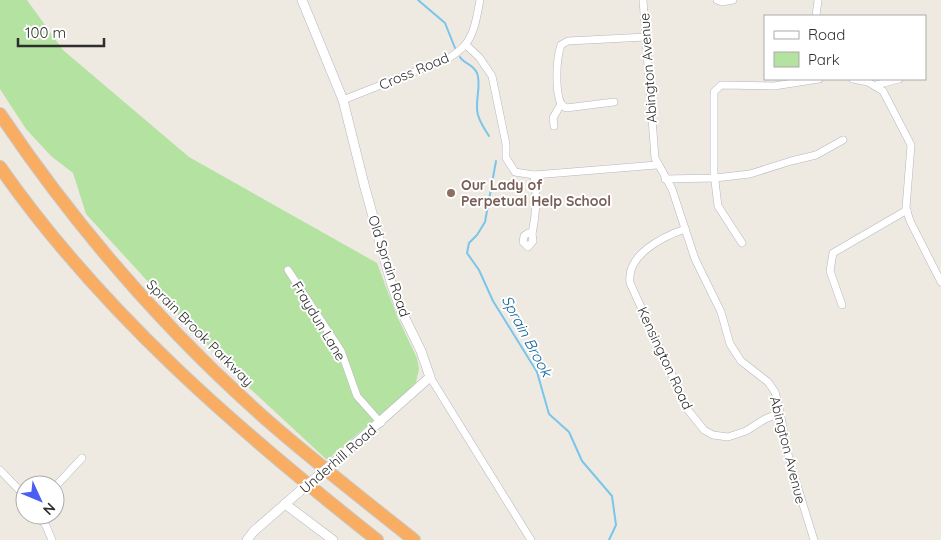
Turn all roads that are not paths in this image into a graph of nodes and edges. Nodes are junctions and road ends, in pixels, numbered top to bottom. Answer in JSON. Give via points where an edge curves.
{"nodes":[{"id":1,"x":302,"y":0,"type":"edge"},
{"id":2,"x":480,"y":0,"type":"edge"},
{"id":3,"x":643,"y":0,"type":"edge"},
{"id":4,"x":733,"y":0,"type":"edge"},
{"id":5,"x":818,"y":0,"type":"edge"},
{"id":6,"x":720,"y":1,"type":"edge"},
{"id":7,"x":816,"y":15,"type":"edge"},
{"id":8,"x":646,"y":37,"type":"junction"},
{"id":9,"x":466,"y":45,"type":"junction"},
{"id":10,"x":813,"y":80,"type":"edge"},
{"id":11,"x":856,"y":80,"type":"edge"},
{"id":12,"x":896,"y":80,"type":"edge"},
{"id":13,"x":876,"y":86,"type":"junction"},
{"id":14,"x":343,"y":100,"type":"junction"},
{"id":15,"x":614,"y":102,"type":"dead end"},
{"id":16,"x":561,"y":104,"type":"junction"},
{"id":17,"x":0,"y":114,"type":"edge"},
{"id":18,"x":554,"y":126,"type":"dead end"},
{"id":19,"x":843,"y":140,"type":"dead end"},
{"id":20,"x":657,"y":165,"type":"junction"},
{"id":21,"x":0,"y":167,"type":"edge"},
{"id":22,"x":534,"y":175,"type":"junction"},
{"id":23,"x":715,"y":178,"type":"junction"},
{"id":24,"x":665,"y":179,"type":"junction"},
{"id":25,"x":906,"y":210,"type":"junction"},
{"id":26,"x":685,"y":229,"type":"junction"},
{"id":27,"x":532,"y":234,"type":"dead end"},
{"id":28,"x":742,"y":243,"type":"dead end"},
{"id":29,"x":288,"y":270,"type":"dead end"},
{"id":30,"x":941,"y":282,"type":"edge"},
{"id":31,"x":842,"y":305,"type":"dead end"},
{"id":32,"x":430,"y":377,"type":"junction"},
{"id":33,"x":780,"y":413,"type":"junction"},
{"id":34,"x":380,"y":422,"type":"junction"},
{"id":35,"x":82,"y":458,"type":"dead end"},
{"id":36,"x":0,"y":470,"type":"edge"},
{"id":37,"x":65,"y":476,"type":"edge"},
{"id":38,"x":15,"y":486,"type":"edge"},
{"id":39,"x":285,"y":504,"type":"junction"},
{"id":40,"x":45,"y":525,"type":"edge"},
{"id":41,"x":52,"y":540,"type":"edge"},
{"id":42,"x":246,"y":540,"type":"edge"},
{"id":43,"x":333,"y":540,"type":"edge"},
{"id":44,"x":377,"y":540,"type":"edge"},
{"id":45,"x":414,"y":540,"type":"edge"},
{"id":46,"x":531,"y":540,"type":"edge"},
{"id":47,"x":814,"y":540,"type":"edge"}],
"edges":[{"from":1,"to":14,"type":"street","name":"Old Sprain Road"},
{"from":2,"to":9,"type":"street"},
{"from":3,"to":8,"type":"street","name":"Abington Avenue"},
{"from":4,"to":6,"type":"street"},
{"from":5,"to":7,"type":"street"},
{"from":8,"to":16,"type":"street","via":[[568,41],[561,45],[557,91]]},
{"from":8,"to":20,"type":"street","name":"Abington Avenue"},
{"from":9,"to":14,"type":"street","name":"Cross Road","via":[[449,58]]},
{"from":9,"to":22,"type":"street","via":[[479,56],[492,76],[506,158],[515,172]]},
{"from":10,"to":23,"type":"street","via":[[774,86],[721,86],[714,92]]},
{"from":11,"to":13,"type":"street"},
{"from":12,"to":13,"type":"street"},
{"from":13,"to":25,"type":"street","via":[[883,91],[911,145]]},
{"from":14,"to":32,"type":"street","name":"Old Sprain Road","via":[[391,282]]},
{"from":15,"to":16,"type":"street","via":[[566,108]]},
{"from":16,"to":18,"type":"street"},
{"from":17,"to":45,"type":"highway","name":"Sprain Brook Parkway","via":[[79,223],[176,333],[272,424]]},
{"from":19,"to":23,"type":"street","via":[[816,156],[750,174]]},
{"from":20,"to":22,"type":"street"},
{"from":20,"to":24,"type":"street","name":"Abington Avenue"},
{"from":21,"to":44,"type":"highway","via":[[64,249],[154,347],[252,438]]},
{"from":22,"to":27,"type":"street","via":[[537,191]]},
{"from":23,"to":24,"type":"street"},
{"from":23,"to":28,"type":"street","via":[[718,206]]},
{"from":24,"to":26,"type":"street","name":"Abington Avenue","via":[[672,189]]},
{"from":25,"to":30,"type":"street"},
{"from":25,"to":31,"type":"street","via":[[833,252],[830,271]]},
{"from":26,"to":33,"type":"street","name":"Abington Avenue","via":[[695,259],[721,312],[730,344],[741,361],[768,382],[775,392]]},
{"from":26,"to":33,"type":"street","name":"Kensington Road","via":[[642,252],[634,261],[629,276],[688,410],[704,430],[728,437]]},
{"from":29,"to":34,"type":"street","name":"Fraydun Lane","via":[[341,351],[357,396]]},
{"from":32,"to":34,"type":"street","name":"Underhill Road"},
{"from":32,"to":46,"type":"street","name":"Old Sprain Road"},
{"from":33,"to":47,"type":"street","name":"Abington Avenue","via":[[789,459]]},
{"from":34,"to":39,"type":"street","name":"Underhill Road","bridge":true},
{"from":35,"to":37,"type":"street"},
{"from":36,"to":38,"type":"street"},
{"from":39,"to":42,"type":"street","name":"Underhill Road"},
{"from":39,"to":43,"type":"street"},
{"from":40,"to":41,"type":"street"}]}
